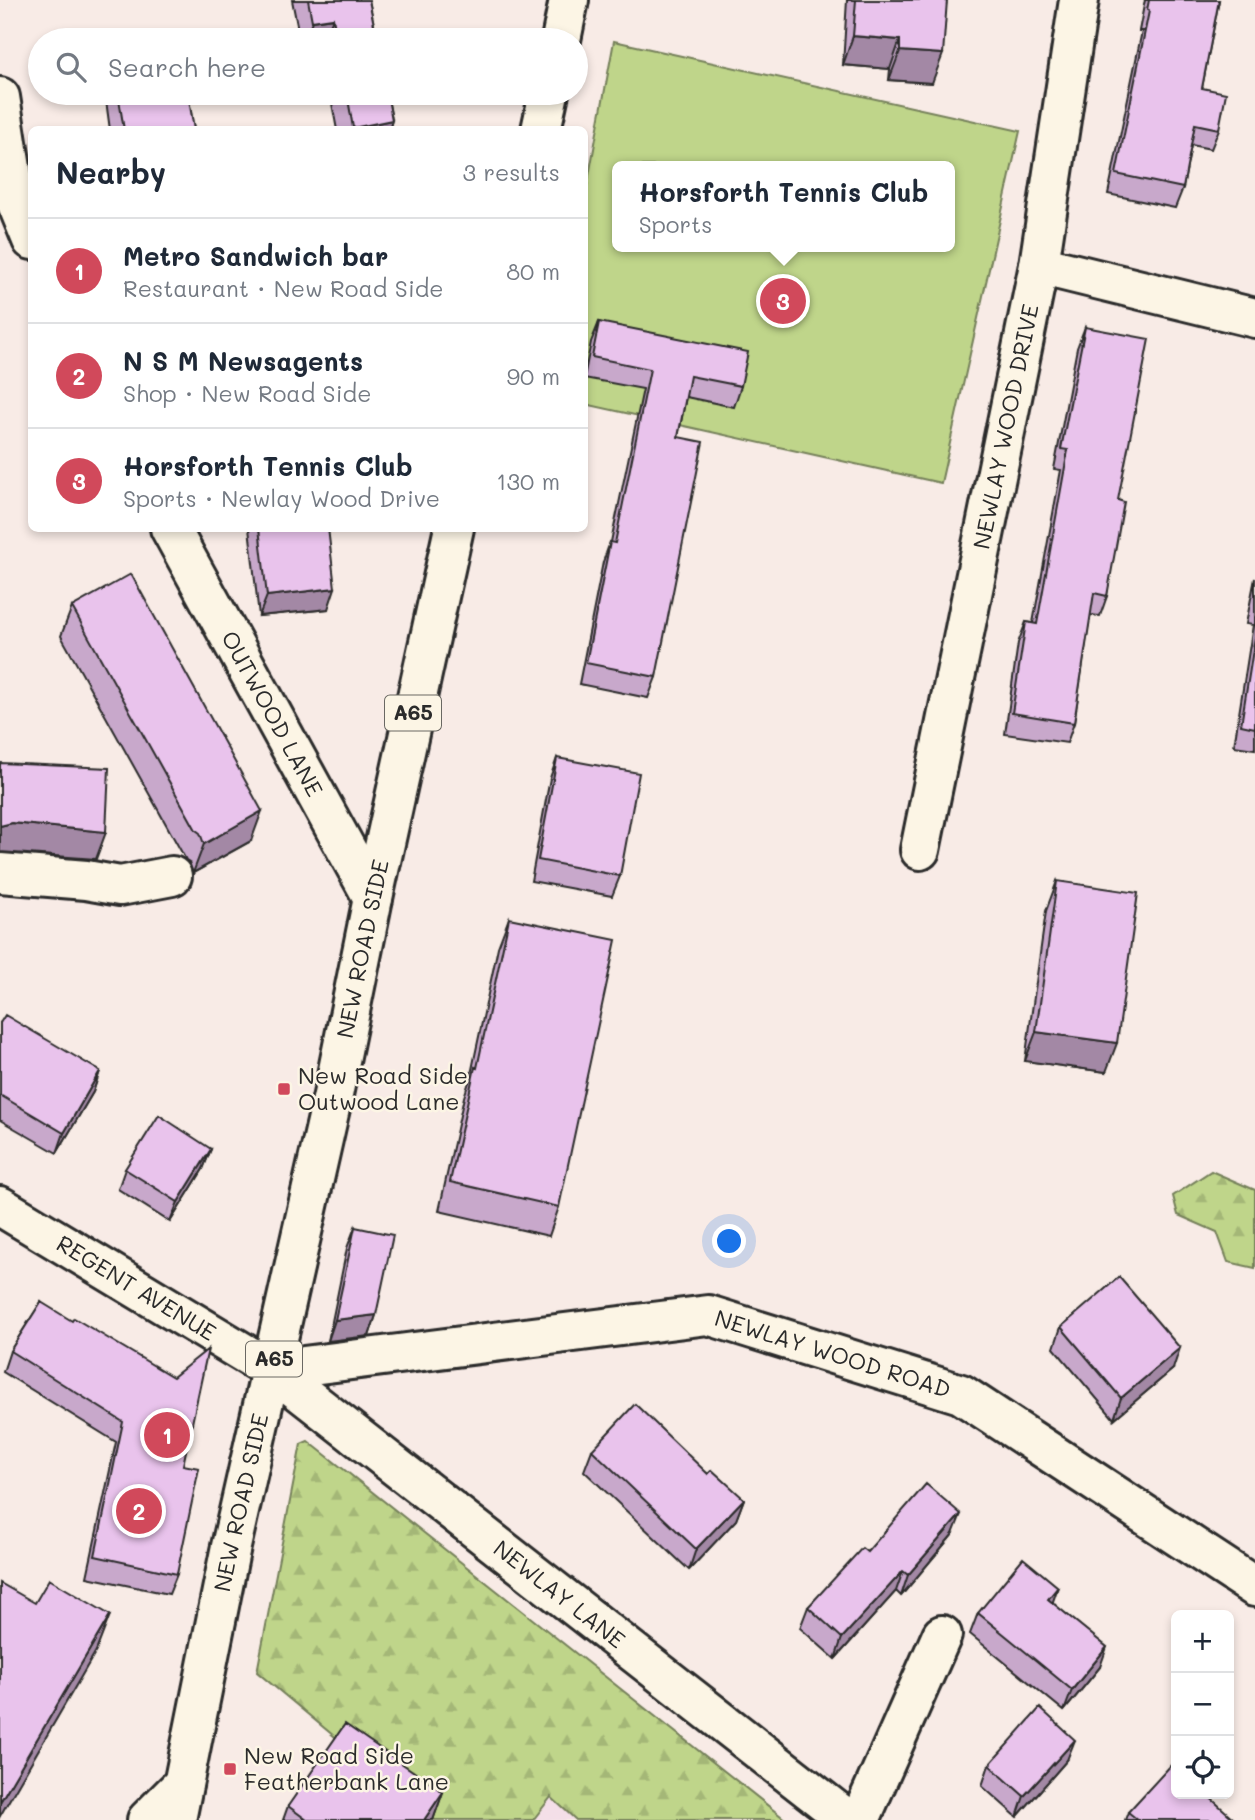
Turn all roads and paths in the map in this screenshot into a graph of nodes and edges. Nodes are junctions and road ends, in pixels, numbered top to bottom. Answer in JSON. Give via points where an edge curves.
{"nodes":[{"id":1,"x":569,"y":0,"type":"edge"},
{"id":2,"x":1079,"y":0,"type":"edge"},
{"id":3,"x":563,"y":28,"type":"edge"},
{"id":4,"x":0,"y":97,"type":"edge"},
{"id":5,"x":546,"y":105,"type":"edge"},
{"id":6,"x":542,"y":126,"type":"edge"},
{"id":7,"x":8,"y":200,"type":"edge"},
{"id":8,"x":28,"y":233,"type":"edge"},
{"id":9,"x":1039,"y":265,"type":"junction"},
{"id":10,"x":1255,"y":318,"type":"edge"},
{"id":11,"x":172,"y":532,"type":"edge"},
{"id":12,"x":453,"y":532,"type":"edge"},
{"id":13,"x":920,"y":850,"type":"dead end"},
{"id":14,"x":0,"y":873,"type":"edge"},
{"id":15,"x":172,"y":876,"type":"dead end"},
{"id":16,"x":373,"y":898,"type":"junction"},
{"id":17,"x":0,"y":1206,"type":"edge"},
{"id":18,"x":272,"y":1370,"type":"junction"},
{"id":19,"x":1255,"y":1587,"type":"edge"},
{"id":20,"x":942,"y":1635,"type":"dead end"},
{"id":21,"x":179,"y":1802,"type":"edge"},
{"id":22,"x":147,"y":1820,"type":"edge"},
{"id":23,"x":848,"y":1820,"type":"edge"},
{"id":24,"x":860,"y":1820,"type":"edge"}],
"edges":[{"from":1,"to":3,"type":"street"},
{"from":2,"to":9,"type":"street","name":"NEWLAY WOOD DRIVE"},
{"from":4,"to":7,"type":"street"},
{"from":5,"to":6,"type":"street"},
{"from":7,"to":8,"type":"street"},
{"from":9,"to":10,"type":"street"},
{"from":9,"to":13,"type":"street","name":"NEWLAY WOOD DRIVE"},
{"from":11,"to":16,"type":"street","name":"OUTWOOD LANE"},
{"from":12,"to":16,"type":"street","name":"NEW ROAD SIDE","number":"A65"},
{"from":14,"to":15,"type":"street","via":[[120,886]]},
{"from":16,"to":18,"type":"street","name":"NEW ROAD SIDE","number":"A65"},
{"from":17,"to":18,"type":"street","name":"REGENT AVENUE"},
{"from":18,"to":19,"type":"street","name":"NEWLAY WOOD ROAD","via":[[708,1315],[961,1394]]},
{"from":18,"to":21,"type":"street","name":"NEW ROAD SIDE","number":"A65"},
{"from":18,"to":23,"type":"street","name":"NEWLAY LANE"},
{"from":20,"to":24,"type":"street"},
{"from":21,"to":22,"type":"street"}]}
